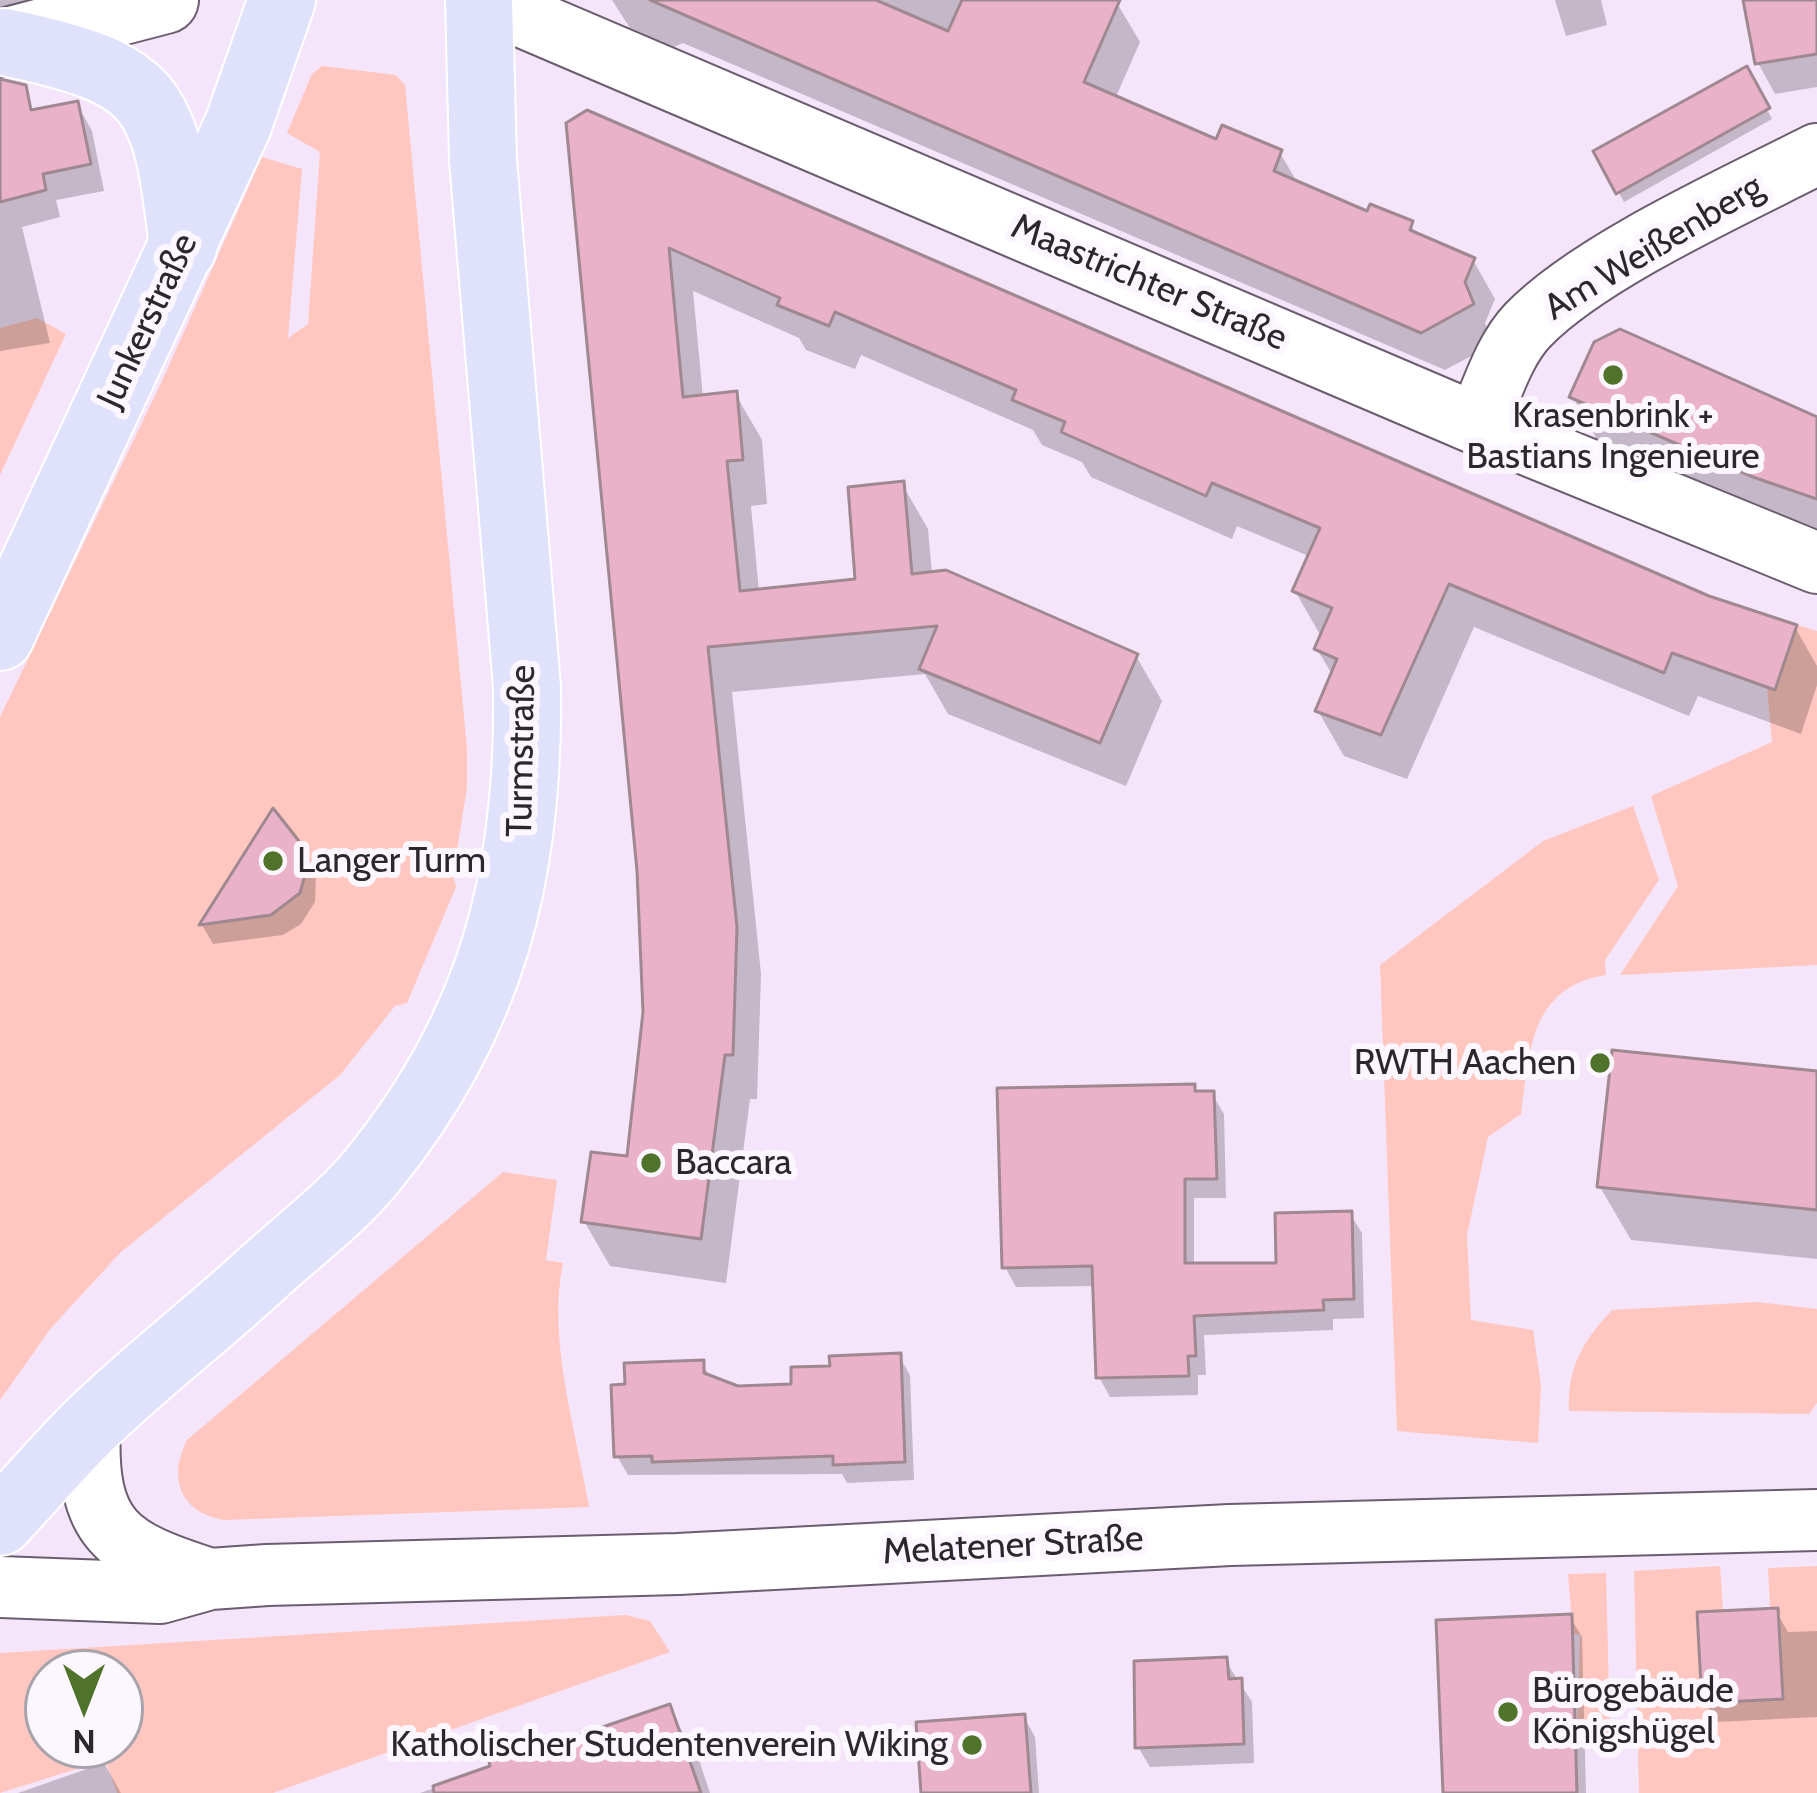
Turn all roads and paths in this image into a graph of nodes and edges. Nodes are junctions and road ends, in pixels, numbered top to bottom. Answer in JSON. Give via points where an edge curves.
{"nodes":[{"id":1,"x":165,"y":0,"type":"edge"},
{"id":2,"x":282,"y":0,"type":"edge"},
{"id":3,"x":481,"y":0,"type":"edge"},
{"id":4,"x":2,"y":43,"type":"edge"},
{"id":5,"x":1817,"y":154,"type":"edge"},
{"id":6,"x":183,"y":248,"type":"junction"},
{"id":7,"x":1477,"y":424,"type":"junction"},
{"id":8,"x":1817,"y":563,"type":"edge"},
{"id":9,"x":0,"y":637,"type":"edge"},
{"id":10,"x":90,"y":1425,"type":"junction"},
{"id":11,"x":1817,"y":1520,"type":"edge"},
{"id":12,"x":0,"y":1522,"type":"edge"},
{"id":13,"x":210,"y":1579,"type":"junction"},
{"id":14,"x":0,"y":1587,"type":"edge"}],
"edges":[{"from":1,"to":4,"type":"street"},
{"from":2,"to":6,"type":"main road","name":"Junkerstraße"},
{"from":3,"to":7,"type":"street","name":"Maastrichter Straße"},
{"from":3,"to":10,"type":"main road","name":"Turmstraße","via":[[483,160],[527,686],[528,771],[505,921],[459,1033],[371,1173]]},
{"from":4,"to":6,"type":"main road","via":[[80,58],[142,91],[175,174]]},
{"from":5,"to":7,"type":"street","name":"Am Weißenberg","via":[[1550,306],[1507,356]]},
{"from":6,"to":9,"type":"main road","name":"Junkerstraße"},
{"from":7,"to":8,"type":"street","name":"Maastrichter Straße"},
{"from":10,"to":12,"type":"main road","name":"Turmstraße"},
{"from":10,"to":13,"type":"street","name":"Melatener Straße","via":[[95,1500],[117,1541]]},
{"from":11,"to":13,"type":"street","name":"Melatener Straße","via":[[1230,1535]]},
{"from":13,"to":14,"type":"street","name":"Melatener Straße","via":[[160,1593]]}]}
